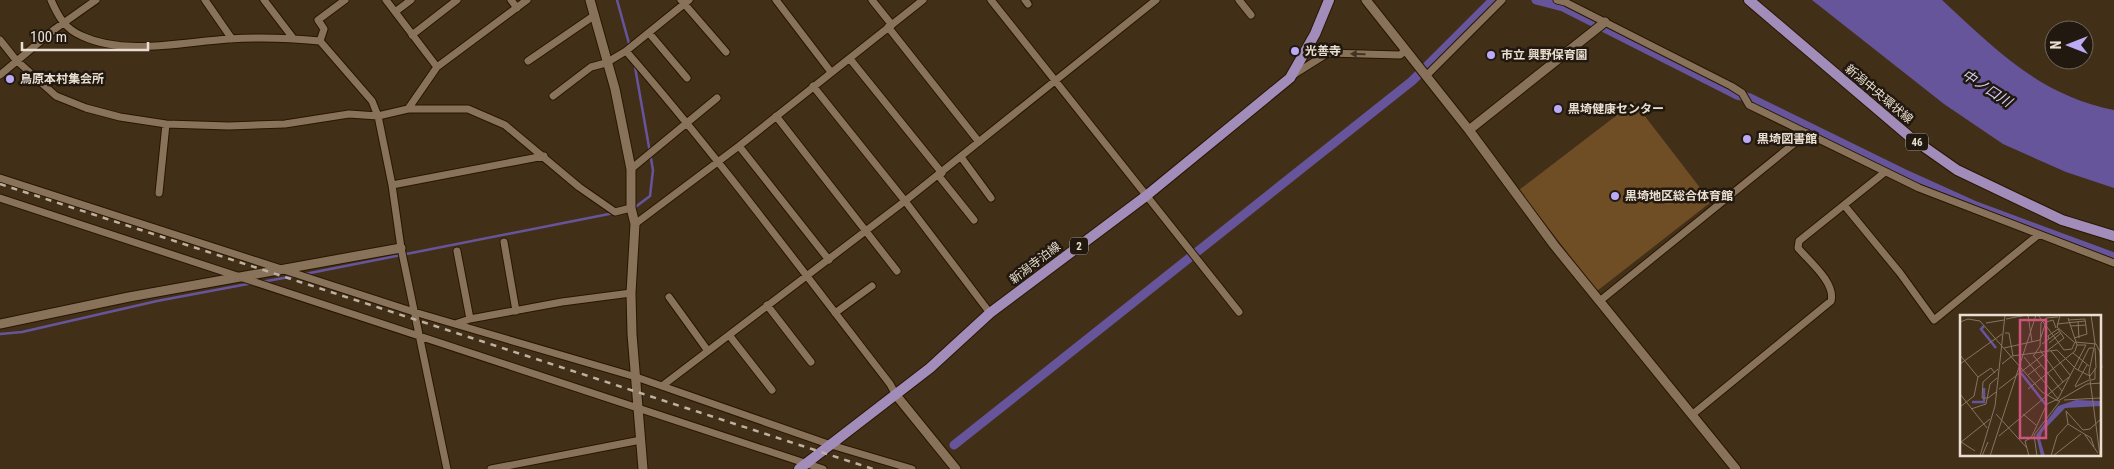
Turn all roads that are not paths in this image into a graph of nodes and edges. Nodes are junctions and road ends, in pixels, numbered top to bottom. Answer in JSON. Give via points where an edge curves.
{"nodes":[{"id":1,"x":50,"y":0,"type":"edge"},
{"id":2,"x":96,"y":0,"type":"edge"},
{"id":3,"x":205,"y":0,"type":"edge"},
{"id":4,"x":264,"y":0,"type":"edge"},
{"id":5,"x":345,"y":0,"type":"edge"},
{"id":6,"x":386,"y":0,"type":"edge"},
{"id":7,"x":411,"y":0,"type":"edge"},
{"id":8,"x":457,"y":0,"type":"edge"},
{"id":9,"x":511,"y":0,"type":"edge"},
{"id":10,"x":527,"y":0,"type":"edge"},
{"id":11,"x":590,"y":0,"type":"edge"},
{"id":12,"x":776,"y":0,"type":"edge"},
{"id":13,"x":872,"y":0,"type":"edge"},
{"id":14,"x":924,"y":0,"type":"edge"},
{"id":15,"x":991,"y":0,"type":"edge"},
{"id":16,"x":1156,"y":0,"type":"edge"},
{"id":17,"x":1238,"y":0,"type":"edge"},
{"id":18,"x":1329,"y":0,"type":"edge"},
{"id":19,"x":1366,"y":0,"type":"edge"},
{"id":20,"x":1502,"y":0,"type":"edge"},
{"id":21,"x":1558,"y":0,"type":"edge"},
{"id":22,"x":1749,"y":0,"type":"edge"},
{"id":23,"x":685,"y":1,"type":"edge"},
{"id":24,"x":517,"y":8,"type":"junction"},
{"id":25,"x":395,"y":12,"type":"junction"},
{"id":26,"x":1251,"y":15,"type":"dead end"},
{"id":27,"x":595,"y":16,"type":"junction"},
{"id":28,"x":1605,"y":22,"type":"junction"},
{"id":29,"x":63,"y":24,"type":"junction"},
{"id":30,"x":890,"y":26,"type":"junction"},
{"id":31,"x":649,"y":33,"type":"junction"},
{"id":32,"x":412,"y":36,"type":"junction"},
{"id":33,"x":293,"y":38,"type":"junction"},
{"id":34,"x":232,"y":39,"type":"junction"},
{"id":35,"x":0,"y":40,"type":"edge"},
{"id":36,"x":320,"y":42,"type":"junction"},
{"id":37,"x":626,"y":51,"type":"junction"},
{"id":38,"x":1405,"y":51,"type":"junction"},
{"id":39,"x":726,"y":52,"type":"dead end"},
{"id":40,"x":850,"y":59,"type":"junction"},
{"id":41,"x":16,"y":60,"type":"junction"},
{"id":42,"x":528,"y":61,"type":"dead end"},
{"id":43,"x":606,"y":63,"type":"junction"},
{"id":44,"x":437,"y":67,"type":"junction"},
{"id":45,"x":831,"y":72,"type":"junction"},
{"id":46,"x":0,"y":75,"type":"edge"},
{"id":47,"x":1426,"y":76,"type":"junction"},
{"id":48,"x":687,"y":78,"type":"dead end"},
{"id":49,"x":1290,"y":78,"type":"junction"},
{"id":50,"x":1056,"y":81,"type":"junction"},
{"id":51,"x":813,"y":86,"type":"junction"},
{"id":52,"x":553,"y":96,"type":"dead end"},
{"id":53,"x":718,"y":98,"type":"dead end"},
{"id":54,"x":408,"y":109,"type":"junction"},
{"id":55,"x":378,"y":116,"type":"junction"},
{"id":56,"x":776,"y":116,"type":"junction"},
{"id":57,"x":686,"y":123,"type":"junction"},
{"id":58,"x":166,"y":124,"type":"junction"},
{"id":59,"x":1468,"y":130,"type":"junction"},
{"id":60,"x":1807,"y":133,"type":"junction"},
{"id":61,"x":979,"y":142,"type":"junction"},
{"id":62,"x":739,"y":146,"type":"junction"},
{"id":63,"x":544,"y":156,"type":"junction"},
{"id":64,"x":962,"y":157,"type":"junction"},
{"id":65,"x":717,"y":162,"type":"junction"},
{"id":66,"x":631,"y":169,"type":"junction"},
{"id":67,"x":1885,"y":172,"type":"junction"},
{"id":68,"x":940,"y":174,"type":"junction"},
{"id":69,"x":0,"y":178,"type":"edge"},
{"id":70,"x":392,"y":185,"type":"junction"},
{"id":71,"x":159,"y":193,"type":"dead end"},
{"id":72,"x":1146,"y":196,"type":"junction"},
{"id":73,"x":0,"y":198,"type":"edge"},
{"id":74,"x":991,"y":198,"type":"dead end"},
{"id":75,"x":905,"y":201,"type":"junction"},
{"id":76,"x":1844,"y":205,"type":"junction"},
{"id":77,"x":631,"y":208,"type":"junction"},
{"id":78,"x":974,"y":220,"type":"dead end"},
{"id":79,"x":635,"y":224,"type":"junction"},
{"id":80,"x":867,"y":230,"type":"junction"},
{"id":81,"x":2038,"y":235,"type":"junction"},
{"id":82,"x":2114,"y":236,"type":"edge"},
{"id":83,"x":504,"y":242,"type":"dead end"},
{"id":84,"x":401,"y":248,"type":"junction"},
{"id":85,"x":457,"y":251,"type":"dead end"},
{"id":86,"x":830,"y":260,"type":"junction"},
{"id":87,"x":2114,"y":263,"type":"edge"},
{"id":88,"x":288,"y":270,"type":"junction"},
{"id":89,"x":898,"y":271,"type":"dead end"},
{"id":90,"x":806,"y":275,"type":"junction"},
{"id":91,"x":246,"y":277,"type":"junction"},
{"id":92,"x":872,"y":286,"type":"dead end"},
{"id":93,"x":631,"y":293,"type":"junction"},
{"id":94,"x":669,"y":297,"type":"dead end"},
{"id":95,"x":1601,"y":300,"type":"junction"},
{"id":96,"x":767,"y":306,"type":"junction"},
{"id":97,"x":414,"y":312,"type":"junction"},
{"id":98,"x":516,"y":312,"type":"junction"},
{"id":99,"x":1239,"y":312,"type":"dead end"},
{"id":100,"x":835,"y":313,"type":"junction"},
{"id":101,"x":990,"y":313,"type":"junction"},
{"id":102,"x":470,"y":319,"type":"junction"},
{"id":103,"x":0,"y":324,"type":"edge"},
{"id":104,"x":455,"y":324,"type":"junction"},
{"id":105,"x":419,"y":335,"type":"junction"},
{"id":106,"x":729,"y":335,"type":"junction"},
{"id":107,"x":708,"y":351,"type":"junction"},
{"id":108,"x":810,"y":362,"type":"dead end"},
{"id":109,"x":636,"y":378,"type":"junction"},
{"id":110,"x":662,"y":386,"type":"junction"},
{"id":111,"x":772,"y":390,"type":"dead end"},
{"id":112,"x":896,"y":395,"type":"junction"},
{"id":113,"x":637,"y":408,"type":"junction"},
{"id":114,"x":1693,"y":414,"type":"junction"},
{"id":115,"x":641,"y":440,"type":"junction"},
{"id":116,"x":831,"y":445,"type":"junction"},
{"id":117,"x":803,"y":466,"type":"edge"},
{"id":118,"x":446,"y":469,"type":"edge"},
{"id":119,"x":491,"y":469,"type":"edge"},
{"id":120,"x":644,"y":469,"type":"edge"},
{"id":121,"x":823,"y":469,"type":"edge"},
{"id":122,"x":912,"y":469,"type":"edge"},
{"id":123,"x":956,"y":469,"type":"edge"},
{"id":124,"x":1736,"y":469,"type":"edge"}],
"edges":[{"from":1,"to":29,"type":"street"},
{"from":2,"to":29,"type":"street"},
{"from":3,"to":34,"type":"street"},
{"from":4,"to":33,"type":"street"},
{"from":5,"to":36,"type":"street","via":[[318,20],[324,29]]},
{"from":6,"to":25,"type":"street"},
{"from":7,"to":25,"type":"street"},
{"from":8,"to":32,"type":"street"},
{"from":9,"to":24,"type":"street"},
{"from":10,"to":24,"type":"street"},
{"from":11,"to":27,"type":"street"},
{"from":12,"to":45,"type":"street"},
{"from":13,"to":30,"type":"street"},
{"from":14,"to":30,"type":"street"},
{"from":15,"to":50,"type":"street"},
{"from":16,"to":50,"type":"street"},
{"from":17,"to":26,"type":"street"},
{"from":18,"to":49,"type":"main road","name":"新潟寺泊線","number":"2","via":[[1315,34]]},
{"from":19,"to":38,"type":"street"},
{"from":20,"to":47,"type":"street"},
{"from":21,"to":28,"type":"street"},
{"from":22,"to":82,"type":"main road","name":"新潟中央環状線","number":"46","via":[[1910,137],[1957,170],[2062,220]]},
{"from":23,"to":31,"type":"street"},
{"from":23,"to":39,"type":"street"},
{"from":24,"to":44,"type":"street"},
{"from":25,"to":32,"type":"street"},
{"from":27,"to":42,"type":"street"},
{"from":27,"to":43,"type":"street"},
{"from":28,"to":59,"type":"street"},
{"from":28,"to":60,"type":"street","via":[[1730,86],[1742,93],[1749,105]]},
{"from":29,"to":34,"type":"street","via":[[82,36],[107,45],[126,47]]},
{"from":29,"to":41,"type":"street"},
{"from":30,"to":40,"type":"street"},
{"from":30,"to":61,"type":"street"},
{"from":31,"to":37,"type":"street"},
{"from":31,"to":48,"type":"street"},
{"from":32,"to":44,"type":"street"},
{"from":33,"to":34,"type":"street"},
{"from":33,"to":36,"type":"street"},
{"from":35,"to":41,"type":"street"},
{"from":36,"to":55,"type":"street","via":[[372,102]]},
{"from":37,"to":43,"type":"street"},
{"from":37,"to":57,"type":"street"},
{"from":38,"to":47,"type":"street"},
{"from":38,"to":49,"type":"street","one_way":true,"via":[[1400,54],[1328,53]]},
{"from":40,"to":45,"type":"street"},
{"from":40,"to":68,"type":"street"},
{"from":41,"to":46,"type":"street"},
{"from":41,"to":58,"type":"street","via":[[56,96],[86,108]]},
{"from":43,"to":52,"type":"street","via":[[591,67]]},
{"from":43,"to":66,"type":"street","via":[[615,89]]},
{"from":44,"to":54,"type":"street"},
{"from":45,"to":51,"type":"street"},
{"from":47,"to":59,"type":"street"},
{"from":49,"to":72,"type":"main road","name":"新潟寺泊線","number":"2"},
{"from":50,"to":61,"type":"street"},
{"from":50,"to":72,"type":"street"},
{"from":51,"to":56,"type":"street"},
{"from":51,"to":75,"type":"street"},
{"from":53,"to":57,"type":"street"},
{"from":54,"to":55,"type":"street"},
{"from":54,"to":63,"type":"street","via":[[468,109],[505,125]]},
{"from":55,"to":58,"type":"street","via":[[349,114],[276,124],[229,126]]},
{"from":55,"to":70,"type":"street"},
{"from":56,"to":62,"type":"street"},
{"from":56,"to":80,"type":"street"},
{"from":57,"to":65,"type":"street"},
{"from":57,"to":66,"type":"street"},
{"from":58,"to":71,"type":"street"},
{"from":59,"to":95,"type":"street","via":[[1554,245]]},
{"from":60,"to":67,"type":"street"},
{"from":60,"to":95,"type":"street"},
{"from":61,"to":64,"type":"street"},
{"from":62,"to":65,"type":"street"},
{"from":62,"to":86,"type":"street"},
{"from":63,"to":70,"type":"street"},
{"from":63,"to":77,"type":"street","via":[[615,212]]},
{"from":64,"to":68,"type":"street"},
{"from":64,"to":74,"type":"street"},
{"from":65,"to":79,"type":"street"},
{"from":65,"to":90,"type":"street"},
{"from":66,"to":77,"type":"street"},
{"from":67,"to":76,"type":"street"},
{"from":67,"to":81,"type":"street"},
{"from":68,"to":75,"type":"street"},
{"from":68,"to":78,"type":"street"},
{"from":69,"to":88,"type":"street"},
{"from":70,"to":84,"type":"street"},
{"from":72,"to":99,"type":"street"},
{"from":72,"to":101,"type":"main road","name":"新潟寺泊線","number":"2"},
{"from":73,"to":91,"type":"street"},
{"from":75,"to":80,"type":"street"},
{"from":75,"to":101,"type":"street"},
{"from":76,"to":81,"type":"street","via":[[1934,320]]},
{"from":76,"to":114,"type":"street","via":[[1799,241],[1798,248],[1829,286],[1833,294],[1831,301]]},
{"from":77,"to":79,"type":"street"},
{"from":79,"to":93,"type":"street"},
{"from":80,"to":86,"type":"street"},
{"from":80,"to":89,"type":"street"},
{"from":81,"to":87,"type":"street"},
{"from":83,"to":98,"type":"street"},
{"from":84,"to":88,"type":"street"},
{"from":84,"to":97,"type":"street"},
{"from":85,"to":102,"type":"street"},
{"from":86,"to":90,"type":"street"},
{"from":88,"to":91,"type":"street"},
{"from":88,"to":97,"type":"street"},
{"from":90,"to":96,"type":"street"},
{"from":90,"to":100,"type":"street"},
{"from":91,"to":103,"type":"street"},
{"from":91,"to":105,"type":"street"},
{"from":92,"to":100,"type":"street"},
{"from":93,"to":98,"type":"street"},
{"from":93,"to":109,"type":"street"},
{"from":94,"to":107,"type":"street"},
{"from":95,"to":114,"type":"street"},
{"from":96,"to":106,"type":"street"},
{"from":96,"to":108,"type":"street"},
{"from":97,"to":104,"type":"street"},
{"from":97,"to":105,"type":"street"},
{"from":98,"to":102,"type":"street"},
{"from":100,"to":112,"type":"street"},
{"from":101,"to":112,"type":"main road","name":"新潟寺泊線","number":"2"},
{"from":102,"to":104,"type":"street"},
{"from":104,"to":109,"type":"street"},
{"from":105,"to":113,"type":"street"},
{"from":105,"to":118,"type":"street"},
{"from":106,"to":107,"type":"street"},
{"from":106,"to":111,"type":"street"},
{"from":107,"to":110,"type":"street"},
{"from":109,"to":110,"type":"street"},
{"from":109,"to":113,"type":"street"},
{"from":110,"to":116,"type":"street"},
{"from":112,"to":116,"type":"main road","name":"新潟寺泊線","number":"2"},
{"from":112,"to":123,"type":"street"},
{"from":113,"to":115,"type":"street"},
{"from":113,"to":117,"type":"street"},
{"from":114,"to":124,"type":"street"},
{"from":115,"to":119,"type":"street"},
{"from":115,"to":120,"type":"street"},
{"from":116,"to":117,"type":"main road","name":"新潟寺泊線","number":"2"},
{"from":116,"to":122,"type":"street"},
{"from":117,"to":121,"type":"street"}]}
